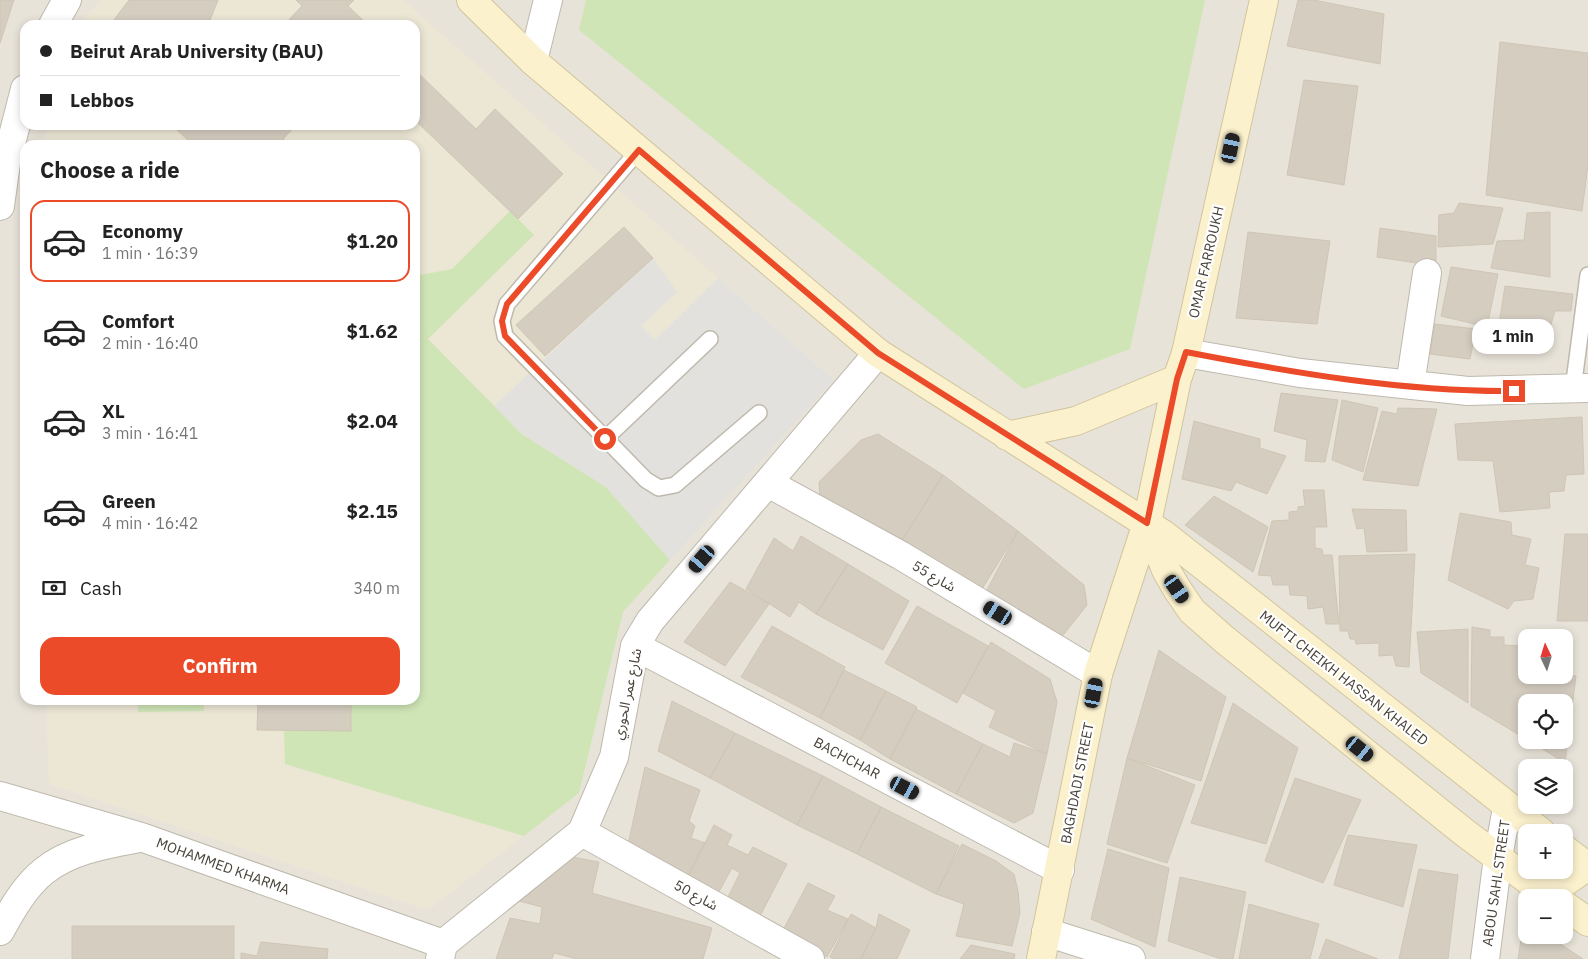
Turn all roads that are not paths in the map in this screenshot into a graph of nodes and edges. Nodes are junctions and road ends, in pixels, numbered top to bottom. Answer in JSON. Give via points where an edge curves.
{"nodes":[{"id":1,"x":67,"y":0,"type":"edge"},
{"id":2,"x":471,"y":0,"type":"edge"},
{"id":3,"x":548,"y":0,"type":"edge"},
{"id":4,"x":1264,"y":0,"type":"edge"},
{"id":5,"x":56,"y":20,"type":"edge"},
{"id":6,"x":533,"y":61,"type":"junction"},
{"id":7,"x":20,"y":108,"type":"edge"},
{"id":8,"x":639,"y":150,"type":"junction"},
{"id":9,"x":0,"y":206,"type":"edge"},
{"id":10,"x":1427,"y":273,"type":"dead end"},
{"id":11,"x":1588,"y":275,"type":"edge"},
{"id":12,"x":710,"y":339,"type":"dead end"},
{"id":13,"x":1186,"y":352,"type":"junction"},
{"id":14,"x":878,"y":353,"type":"junction"},
{"id":15,"x":1177,"y":379,"type":"junction"},
{"id":16,"x":1410,"y":385,"type":"junction"},
{"id":17,"x":1580,"y":389,"type":"edge"},
{"id":18,"x":760,"y":413,"type":"dead end"},
{"id":19,"x":1007,"y":436,"type":"junction"},
{"id":20,"x":605,"y":439,"type":"junction"},
{"id":21,"x":768,"y":483,"type":"junction"},
{"id":22,"x":1147,"y":523,"type":"junction"},
{"id":23,"x":635,"y":646,"type":"junction"},
{"id":24,"x":1098,"y":674,"type":"junction"},
{"id":25,"x":0,"y":796,"type":"edge"},
{"id":26,"x":1507,"y":808,"type":"junction"},
{"id":27,"x":1530,"y":824,"type":"edge"},
{"id":28,"x":582,"y":832,"type":"junction"},
{"id":29,"x":142,"y":837,"type":"junction"},
{"id":30,"x":1573,"y":856,"type":"edge"},
{"id":31,"x":1498,"y":857,"type":"junction"},
{"id":32,"x":1587,"y":866,"type":"edge"},
{"id":33,"x":1060,"y":870,"type":"junction"},
{"id":34,"x":1541,"y":889,"type":"edge"},
{"id":35,"x":1565,"y":889,"type":"edge"},
{"id":36,"x":1573,"y":912,"type":"edge"},
{"id":37,"x":1588,"y":922,"type":"edge"},
{"id":38,"x":0,"y":931,"type":"edge"},
{"id":39,"x":1046,"y":932,"type":"junction"},
{"id":40,"x":442,"y":951,"type":"edge"},
{"id":41,"x":810,"y":959,"type":"edge"},
{"id":42,"x":1041,"y":959,"type":"edge"},
{"id":43,"x":1131,"y":959,"type":"edge"},
{"id":44,"x":1485,"y":959,"type":"edge"}],
"edges":[{"from":1,"to":5,"type":"street"},
{"from":2,"to":6,"type":"main road","name":"MUFTI CHEIKH HASSAN KHALED"},
{"from":3,"to":6,"type":"street"},
{"from":4,"to":13,"type":"main road","name":"OMAR FARROUKH"},
{"from":6,"to":8,"type":"main road","name":"MUFTI CHEIKH HASSAN KHALED"},
{"from":7,"to":9,"type":"street","via":[[6,163]]},
{"from":8,"to":14,"type":"main road","name":"MUFTI CHEIKH HASSAN KHALED"},
{"from":8,"to":20,"type":"lane","via":[[507,304],[502,321],[505,336]]},
{"from":10,"to":16,"type":"street"},
{"from":11,"to":17,"type":"lane"},
{"from":12,"to":20,"type":"lane"},
{"from":13,"to":15,"type":"main road","name":"OMAR FARROUKH"},
{"from":13,"to":16,"type":"street","via":[[1300,373]]},
{"from":14,"to":19,"type":"main road","name":"MUFTI CHEIKH HASSAN KHALED"},
{"from":14,"to":21,"type":"street","name":"شارع عمر الحوري"},
{"from":15,"to":19,"type":"main road","via":[[1076,421]]},
{"from":15,"to":22,"type":"main road","name":"OMAR FARROUKH"},
{"from":16,"to":17,"type":"street","via":[[1468,391]]},
{"from":18,"to":20,"type":"lane","via":[[675,485],[659,488],[646,480]]},
{"from":19,"to":22,"type":"main road","name":"MUFTI CHEIKH HASSAN KHALED"},
{"from":21,"to":23,"type":"street","name":"شارع عمر الحوري","via":[[656,614]]},
{"from":21,"to":24,"type":"street","name":"شارع 55","via":[[900,555]]},
{"from":22,"to":24,"type":"main road","name":"BAGHDADI STREET"},
{"from":22,"to":26,"type":"main road","name":"MUFTI CHEIKH HASSAN KHALED"},
{"from":22,"to":31,"type":"main road","via":[[1166,570],[1192,611],[1465,834]]},
{"from":23,"to":28,"type":"street","name":"شارع عمر الحوري","via":[[614,757]]},
{"from":23,"to":33,"type":"street","name":"BACHCHAR"},
{"from":24,"to":33,"type":"main road","name":"BAGHDADI STREET"},
{"from":25,"to":29,"type":"street","name":"MOHAMMED KHARMA"},
{"from":26,"to":27,"type":"main road","name":"MUFTI CHEIKH HASSAN KHALED"},
{"from":26,"to":31,"type":"street","name":"ABOU SAHL STREET"},
{"from":28,"to":40,"type":"street","name":"شارع عمر الحوري"},
{"from":28,"to":41,"type":"street","name":"شارع 50"},
{"from":29,"to":38,"type":"street","via":[[88,849],[43,871],[13,908]]},
{"from":29,"to":40,"type":"street","name":"MOHAMMED KHARMA"},
{"from":30,"to":32,"type":"main road"},
{"from":31,"to":34,"type":"main road"},
{"from":31,"to":44,"type":"street","name":"ABOU SAHL STREET"},
{"from":32,"to":35,"type":"main road"},
{"from":33,"to":39,"type":"main road","name":"BAGHDADI STREET"},
{"from":36,"to":37,"type":"main road"},
{"from":39,"to":42,"type":"main road","name":"BAGHDADI STREET"},
{"from":39,"to":43,"type":"street"}]}
